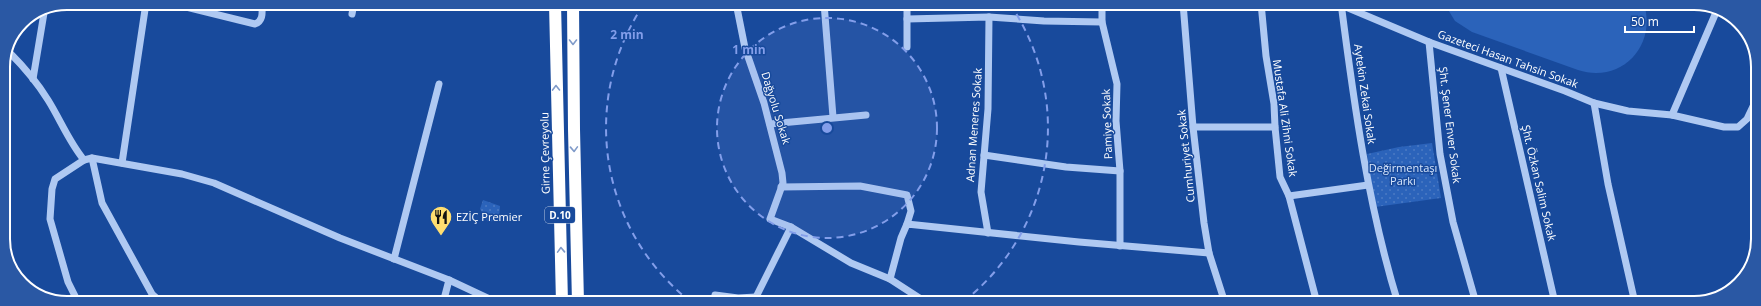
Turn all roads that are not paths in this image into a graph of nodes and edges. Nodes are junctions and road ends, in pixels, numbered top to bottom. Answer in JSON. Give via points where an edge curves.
{"nodes":[{"id":1,"x":145,"y":10,"type":"edge"},
{"id":2,"x":198,"y":10,"type":"edge"},
{"id":3,"x":262,"y":10,"type":"edge"},
{"id":4,"x":353,"y":10,"type":"edge"},
{"id":5,"x":555,"y":10,"type":"edge"},
{"id":6,"x":573,"y":10,"type":"edge"},
{"id":7,"x":737,"y":10,"type":"edge"},
{"id":8,"x":825,"y":10,"type":"edge"},
{"id":9,"x":907,"y":10,"type":"edge"},
{"id":10,"x":1102,"y":10,"type":"edge"},
{"id":11,"x":1184,"y":10,"type":"edge"},
{"id":12,"x":1263,"y":10,"type":"edge"},
{"id":13,"x":1342,"y":10,"type":"edge"},
{"id":14,"x":1355,"y":10,"type":"edge"},
{"id":15,"x":352,"y":14,"type":"dead end"},
{"id":16,"x":1714,"y":14,"type":"edge"},
{"id":17,"x":44,"y":15,"type":"edge"},
{"id":18,"x":989,"y":17,"type":"junction"},
{"id":19,"x":907,"y":19,"type":"junction"},
{"id":20,"x":1102,"y":22,"type":"junction"},
{"id":21,"x":1429,"y":42,"type":"junction"},
{"id":22,"x":908,"y":47,"type":"dead end"},
{"id":23,"x":11,"y":55,"type":"edge"},
{"id":24,"x":1502,"y":68,"type":"junction"},
{"id":25,"x":33,"y":79,"type":"junction"},
{"id":26,"x":439,"y":84,"type":"dead end"},
{"id":27,"x":1594,"y":103,"type":"junction"},
{"id":28,"x":1751,"y":111,"type":"edge"},
{"id":29,"x":1672,"y":114,"type":"junction"},
{"id":30,"x":866,"y":115,"type":"dead end"},
{"id":31,"x":833,"y":117,"type":"junction"},
{"id":32,"x":770,"y":124,"type":"junction"},
{"id":33,"x":1193,"y":127,"type":"junction"},
{"id":34,"x":1275,"y":128,"type":"junction"},
{"id":35,"x":984,"y":155,"type":"junction"},
{"id":36,"x":88,"y":159,"type":"junction"},
{"id":37,"x":122,"y":163,"type":"junction"},
{"id":38,"x":1120,"y":171,"type":"junction"},
{"id":39,"x":1368,"y":185,"type":"junction"},
{"id":40,"x":781,"y":187,"type":"junction"},
{"id":41,"x":1289,"y":196,"type":"junction"},
{"id":42,"x":907,"y":224,"type":"junction"},
{"id":43,"x":791,"y":228,"type":"junction"},
{"id":44,"x":988,"y":233,"type":"junction"},
{"id":45,"x":1120,"y":246,"type":"junction"},
{"id":46,"x":1209,"y":253,"type":"junction"},
{"id":47,"x":394,"y":259,"type":"junction"},
{"id":48,"x":578,"y":278,"type":"junction"},
{"id":49,"x":562,"y":279,"type":"junction"},
{"id":50,"x":890,"y":279,"type":"junction"},
{"id":51,"x":449,"y":280,"type":"junction"},
{"id":52,"x":716,"y":295,"type":"dead end"},
{"id":53,"x":75,"y":296,"type":"edge"},
{"id":54,"x":154,"y":296,"type":"edge"},
{"id":55,"x":445,"y":296,"type":"edge"},
{"id":56,"x":483,"y":296,"type":"edge"},
{"id":57,"x":558,"y":296,"type":"edge"},
{"id":58,"x":562,"y":296,"type":"edge"},
{"id":59,"x":578,"y":296,"type":"edge"},
{"id":60,"x":584,"y":296,"type":"edge"},
{"id":61,"x":724,"y":296,"type":"edge"},
{"id":62,"x":759,"y":296,"type":"edge"},
{"id":63,"x":916,"y":296,"type":"edge"},
{"id":64,"x":1223,"y":296,"type":"edge"},
{"id":65,"x":1315,"y":296,"type":"edge"},
{"id":66,"x":1396,"y":296,"type":"edge"},
{"id":67,"x":1474,"y":296,"type":"edge"},
{"id":68,"x":1553,"y":296,"type":"edge"},
{"id":69,"x":1633,"y":296,"type":"edge"}],
"edges":[{"from":1,"to":37,"type":"street"},
{"from":2,"to":3,"type":"street","via":[[255,24],[262,19]]},
{"from":4,"to":15,"type":"street"},
{"from":49,"to":5,"type":"highway","name":"Girne Çevreyolu","number":"D.10","one_way":true},
{"from":6,"to":48,"type":"highway","number":"D.10","one_way":true},
{"from":7,"to":32,"type":"street","name":"Dağyolu Sokak","via":[[745,48]]},
{"from":8,"to":31,"type":"street"},
{"from":9,"to":19,"type":"street"},
{"from":10,"to":20,"type":"street","name":"Pamiye Sokak"},
{"from":11,"to":33,"type":"street","name":"Cumhuriyet Sokak"},
{"from":12,"to":34,"type":"street","name":"Mustafa Ali Zihni Sokak"},
{"from":13,"to":39,"type":"street","name":"Aytekin Zekai Sokak"},
{"from":14,"to":21,"type":"street","name":"Gazeteci Hasan Tahsin Sokak"},
{"from":16,"to":29,"type":"street"},
{"from":17,"to":25,"type":"street"},
{"from":18,"to":19,"type":"street"},
{"from":18,"to":20,"type":"street"},
{"from":18,"to":35,"type":"street","name":"Adnan Meneres Sokak","via":[[988,109]]},
{"from":19,"to":22,"type":"street"},
{"from":20,"to":38,"type":"street","name":"Pamiye Sokak","via":[[1117,84],[1116,121]]},
{"from":21,"to":24,"type":"street","name":"Gazeteci Hasan Tahsin Sokak"},
{"from":21,"to":67,"type":"street","name":"Şht. Şener Enver Sokak","via":[[1440,154],[1453,222]]},
{"from":23,"to":25,"type":"street"},
{"from":24,"to":27,"type":"street","name":"Gazeteci Hasan Tahsin Sokak"},
{"from":24,"to":68,"type":"street","name":"Şht. Özkan Salim Sokak"},
{"from":25,"to":36,"type":"street","via":[[77,151]]},
{"from":26,"to":47,"type":"street"},
{"from":27,"to":29,"type":"street","name":"Gazeteci Hasan Tahsin Sokak","via":[[1628,110]]},
{"from":27,"to":69,"type":"street","via":[[1608,184]]},
{"from":28,"to":29,"type":"street","name":"Gazeteci Hasan Tahsin Sokak","via":[[1747,119],[1738,127],[1724,127]]},
{"from":30,"to":31,"type":"street"},
{"from":31,"to":32,"type":"street"},
{"from":32,"to":40,"type":"street","name":"Dağyolu Sokak","via":[[782,173]]},
{"from":33,"to":34,"type":"street"},
{"from":33,"to":46,"type":"street","name":"Cumhuriyet Sokak"},
{"from":34,"to":41,"type":"street","name":"Mustafa Ali Zihni Sokak","via":[[1280,176]]},
{"from":35,"to":38,"type":"street","via":[[1066,167]]},
{"from":35,"to":44,"type":"street","name":"Adnan Meneres Sokak","via":[[981,192]]},
{"from":36,"to":37,"type":"street"},
{"from":36,"to":53,"type":"street","via":[[55,179],[52,189],[50,219],[68,282]]},
{"from":36,"to":54,"type":"street","via":[[102,203]]},
{"from":37,"to":47,"type":"street","via":[[182,174],[214,184]]},
{"from":38,"to":45,"type":"street","name":"Pamiye Sokak"},
{"from":39,"to":41,"type":"street"},
{"from":39,"to":66,"type":"street","name":"Aytekin Zekai Sokak"},
{"from":40,"to":42,"type":"street","via":[[860,186],[907,195],[911,211]]},
{"from":40,"to":43,"type":"street","name":"Dağyolu Sokak","via":[[770,219]]},
{"from":41,"to":65,"type":"street","name":"Mustafa Ali Zihni Sokak"},
{"from":42,"to":44,"type":"street"},
{"from":42,"to":50,"type":"street"},
{"from":43,"to":50,"type":"street","via":[[851,263]]},
{"from":43,"to":62,"type":"street"},
{"from":44,"to":45,"type":"street"},
{"from":45,"to":46,"type":"street"},
{"from":46,"to":64,"type":"street","name":"Cumhuriyet Sokak"},
{"from":47,"to":51,"type":"street"},
{"from":48,"to":59,"type":"highway","number":"D.10"},
{"from":48,"to":60,"type":"highway"},
{"from":49,"to":57,"type":"highway"},
{"from":49,"to":58,"type":"highway","name":"Girne Çevreyolu","number":"D.10"},
{"from":50,"to":63,"type":"street"},
{"from":51,"to":55,"type":"street"},
{"from":51,"to":56,"type":"street"},
{"from":52,"to":61,"type":"street"}]}
